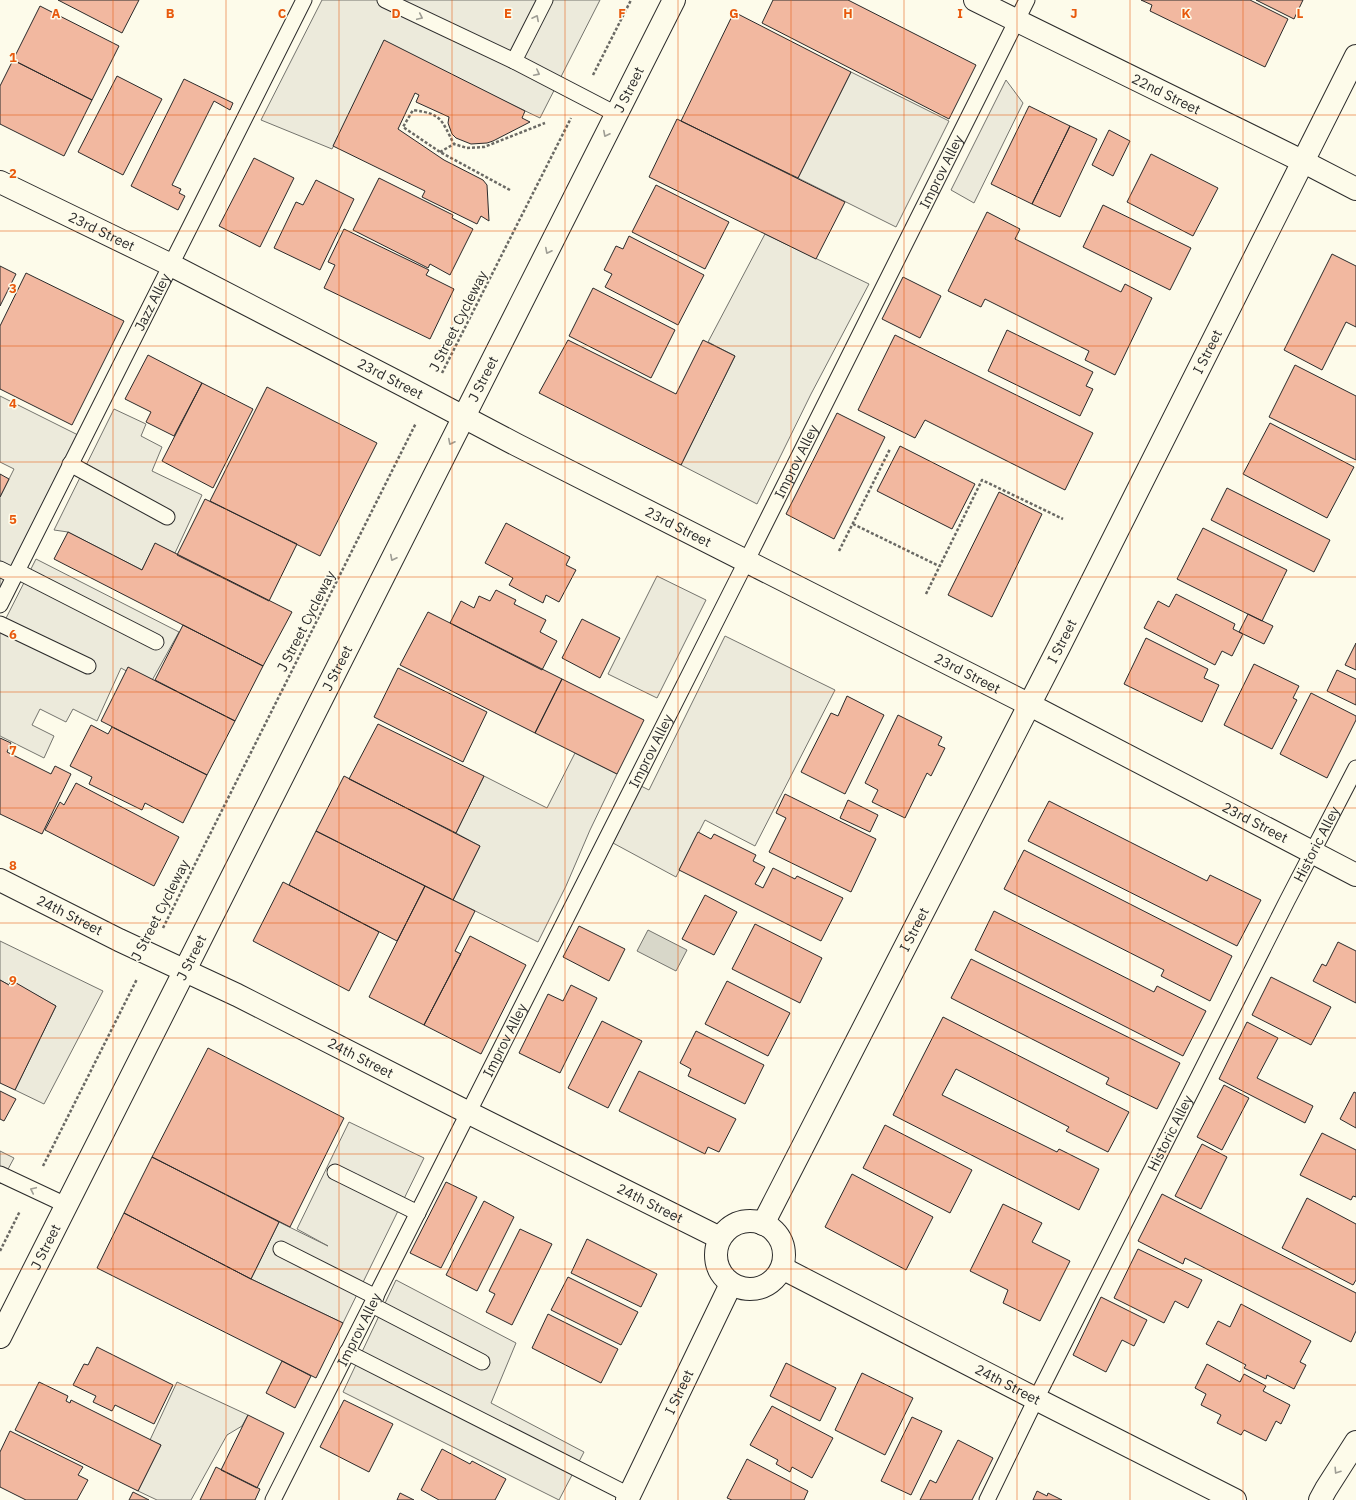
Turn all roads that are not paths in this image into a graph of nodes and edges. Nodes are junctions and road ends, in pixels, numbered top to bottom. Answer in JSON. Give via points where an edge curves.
{"nodes":[{"id":1,"x":304,"y":0,"type":"edge"},
{"id":2,"x":385,"y":0,"type":"edge"},
{"id":3,"x":545,"y":0,"type":"edge"},
{"id":4,"x":674,"y":0,"type":"edge"},
{"id":5,"x":975,"y":0,"type":"edge"},
{"id":6,"x":1027,"y":0,"type":"edge"},
{"id":7,"x":1017,"y":21,"type":"junction"},
{"id":8,"x":1356,"y":56,"type":"edge"},
{"id":9,"x":514,"y":61,"type":"junction"},
{"id":10,"x":616,"y":114,"type":"junction"},
{"id":11,"x":1302,"y":161,"type":"junction"},
{"id":12,"x":0,"y":182,"type":"edge"},
{"id":13,"x":1356,"y":189,"type":"edge"},
{"id":14,"x":171,"y":265,"type":"junction"},
{"id":15,"x":464,"y":416,"type":"junction"},
{"id":16,"x":70,"y":464,"type":"junction"},
{"id":17,"x":167,"y":517,"type":"dead end"},
{"id":18,"x":746,"y":562,"type":"junction"},
{"id":19,"x":0,"y":569,"type":"edge"},
{"id":20,"x":16,"y":573,"type":"junction"},
{"id":21,"x":0,"y":605,"type":"edge"},
{"id":22,"x":0,"y":624,"type":"edge"},
{"id":23,"x":156,"y":642,"type":"dead end"},
{"id":24,"x":88,"y":666,"type":"dead end"},
{"id":25,"x":1030,"y":705,"type":"junction"},
{"id":26,"x":1356,"y":768,"type":"edge"},
{"id":27,"x":1313,"y":853,"type":"junction"},
{"id":28,"x":1356,"y":875,"type":"edge"},
{"id":29,"x":0,"y":880,"type":"edge"},
{"id":30,"x":185,"y":971,"type":"junction"},
{"id":31,"x":469,"y":1113,"type":"junction"},
{"id":32,"x":335,"y":1172,"type":"dead end"},
{"id":33,"x":0,"y":1174,"type":"edge"},
{"id":34,"x":66,"y":1205,"type":"junction"},
{"id":35,"x":418,"y":1213,"type":"junction"},
{"id":36,"x":763,"y":1224,"type":"junction"},
{"id":37,"x":720,"y":1238,"type":"junction"},
{"id":38,"x":281,"y":1249,"type":"dead end"},
{"id":39,"x":782,"y":1268,"type":"junction"},
{"id":40,"x":731,"y":1284,"type":"junction"},
{"id":41,"x":374,"y":1301,"type":"junction"},
{"id":42,"x":0,"y":1337,"type":"edge"},
{"id":43,"x":347,"y":1352,"type":"junction"},
{"id":44,"x":482,"y":1362,"type":"dead end"},
{"id":45,"x":1036,"y":1399,"type":"junction"},
{"id":46,"x":1356,"y":1442,"type":"edge"},
{"id":47,"x":628,"y":1497,"type":"edge"},
{"id":48,"x":273,"y":1500,"type":"edge"},
{"id":49,"x":987,"y":1500,"type":"edge"},
{"id":50,"x":1235,"y":1500,"type":"edge"},
{"id":51,"x":1320,"y":1500,"type":"edge"}],
"edges":[{"from":1,"to":14,"type":"lane","name":"Jazz Alley"},
{"from":2,"to":9,"type":"lane","one_way":true},
{"from":9,"to":3,"type":"lane","one_way":true},
{"from":4,"to":10,"type":"street","name":"J Street"},
{"from":5,"to":7,"type":"street","name":"22nd Street"},
{"from":6,"to":7,"type":"lane","name":"Improv Alley"},
{"from":7,"to":11,"type":"street","name":"22nd Street"},
{"from":7,"to":18,"type":"lane","name":"Improv Alley"},
{"from":8,"to":11,"type":"street","name":"I Street"},
{"from":9,"to":10,"type":"lane","one_way":true},
{"from":10,"to":15,"type":"street","name":"J Street","one_way":true},
{"from":11,"to":13,"type":"street","name":"22nd Street"},
{"from":11,"to":25,"type":"street","name":"I Street"},
{"from":12,"to":14,"type":"street","name":"23rd Street"},
{"from":14,"to":15,"type":"street","name":"23rd Street"},
{"from":14,"to":16,"type":"lane","name":"Jazz Alley"},
{"from":15,"to":18,"type":"street","name":"23rd Street"},
{"from":15,"to":30,"type":"street","name":"J Street","one_way":true},
{"from":16,"to":17,"type":"lane"},
{"from":16,"to":20,"type":"lane","name":"Jazz Alley"},
{"from":18,"to":25,"type":"street","name":"23rd Street"},
{"from":18,"to":31,"type":"lane","name":"Improv Alley"},
{"from":19,"to":20,"type":"lane"},
{"from":20,"to":21,"type":"lane","name":"Jazz Alley"},
{"from":20,"to":23,"type":"lane"},
{"from":22,"to":24,"type":"lane"},
{"from":25,"to":27,"type":"street","name":"23rd Street"},
{"from":25,"to":36,"type":"street","name":"I Street"},
{"from":26,"to":27,"type":"lane","name":"Historic Alley"},
{"from":27,"to":28,"type":"street","name":"23rd Street"},
{"from":27,"to":45,"type":"lane","name":"Historic Alley"},
{"from":29,"to":30,"type":"street","name":"24th Street"},
{"from":30,"to":31,"type":"street","name":"24th Street"},
{"from":30,"to":34,"type":"street","name":"J Street"},
{"from":31,"to":35,"type":"lane","name":"Improv Alley"},
{"from":31,"to":37,"type":"street","name":"24th Street"},
{"from":32,"to":35,"type":"lane"},
{"from":34,"to":33,"type":"lane","one_way":true},
{"from":34,"to":42,"type":"street","name":"J Street"},
{"from":35,"to":41,"type":"lane","name":"Improv Alley"},
{"from":36,"to":37,"type":"street","via":[[747,1221],[736,1224]]},
{"from":36,"to":39,"type":"street","via":[[777,1234],[783,1244]]},
{"from":37,"to":40,"type":"street","via":[[716,1250],[717,1263]]},
{"from":38,"to":41,"type":"lane"},
{"from":39,"to":40,"type":"street","via":[[766,1286],[754,1289]]},
{"from":39,"to":45,"type":"street","name":"24th Street"},
{"from":40,"to":47,"type":"street","name":"I Street"},
{"from":41,"to":43,"type":"lane","name":"Improv Alley"},
{"from":41,"to":44,"type":"lane"},
{"from":43,"to":47,"type":"lane"},
{"from":43,"to":48,"type":"lane","name":"Improv Alley"},
{"from":45,"to":49,"type":"lane","name":"Historic Alley"},
{"from":45,"to":50,"type":"street","name":"24th Street"},
{"from":46,"to":51,"type":"street","one_way":true}]}
